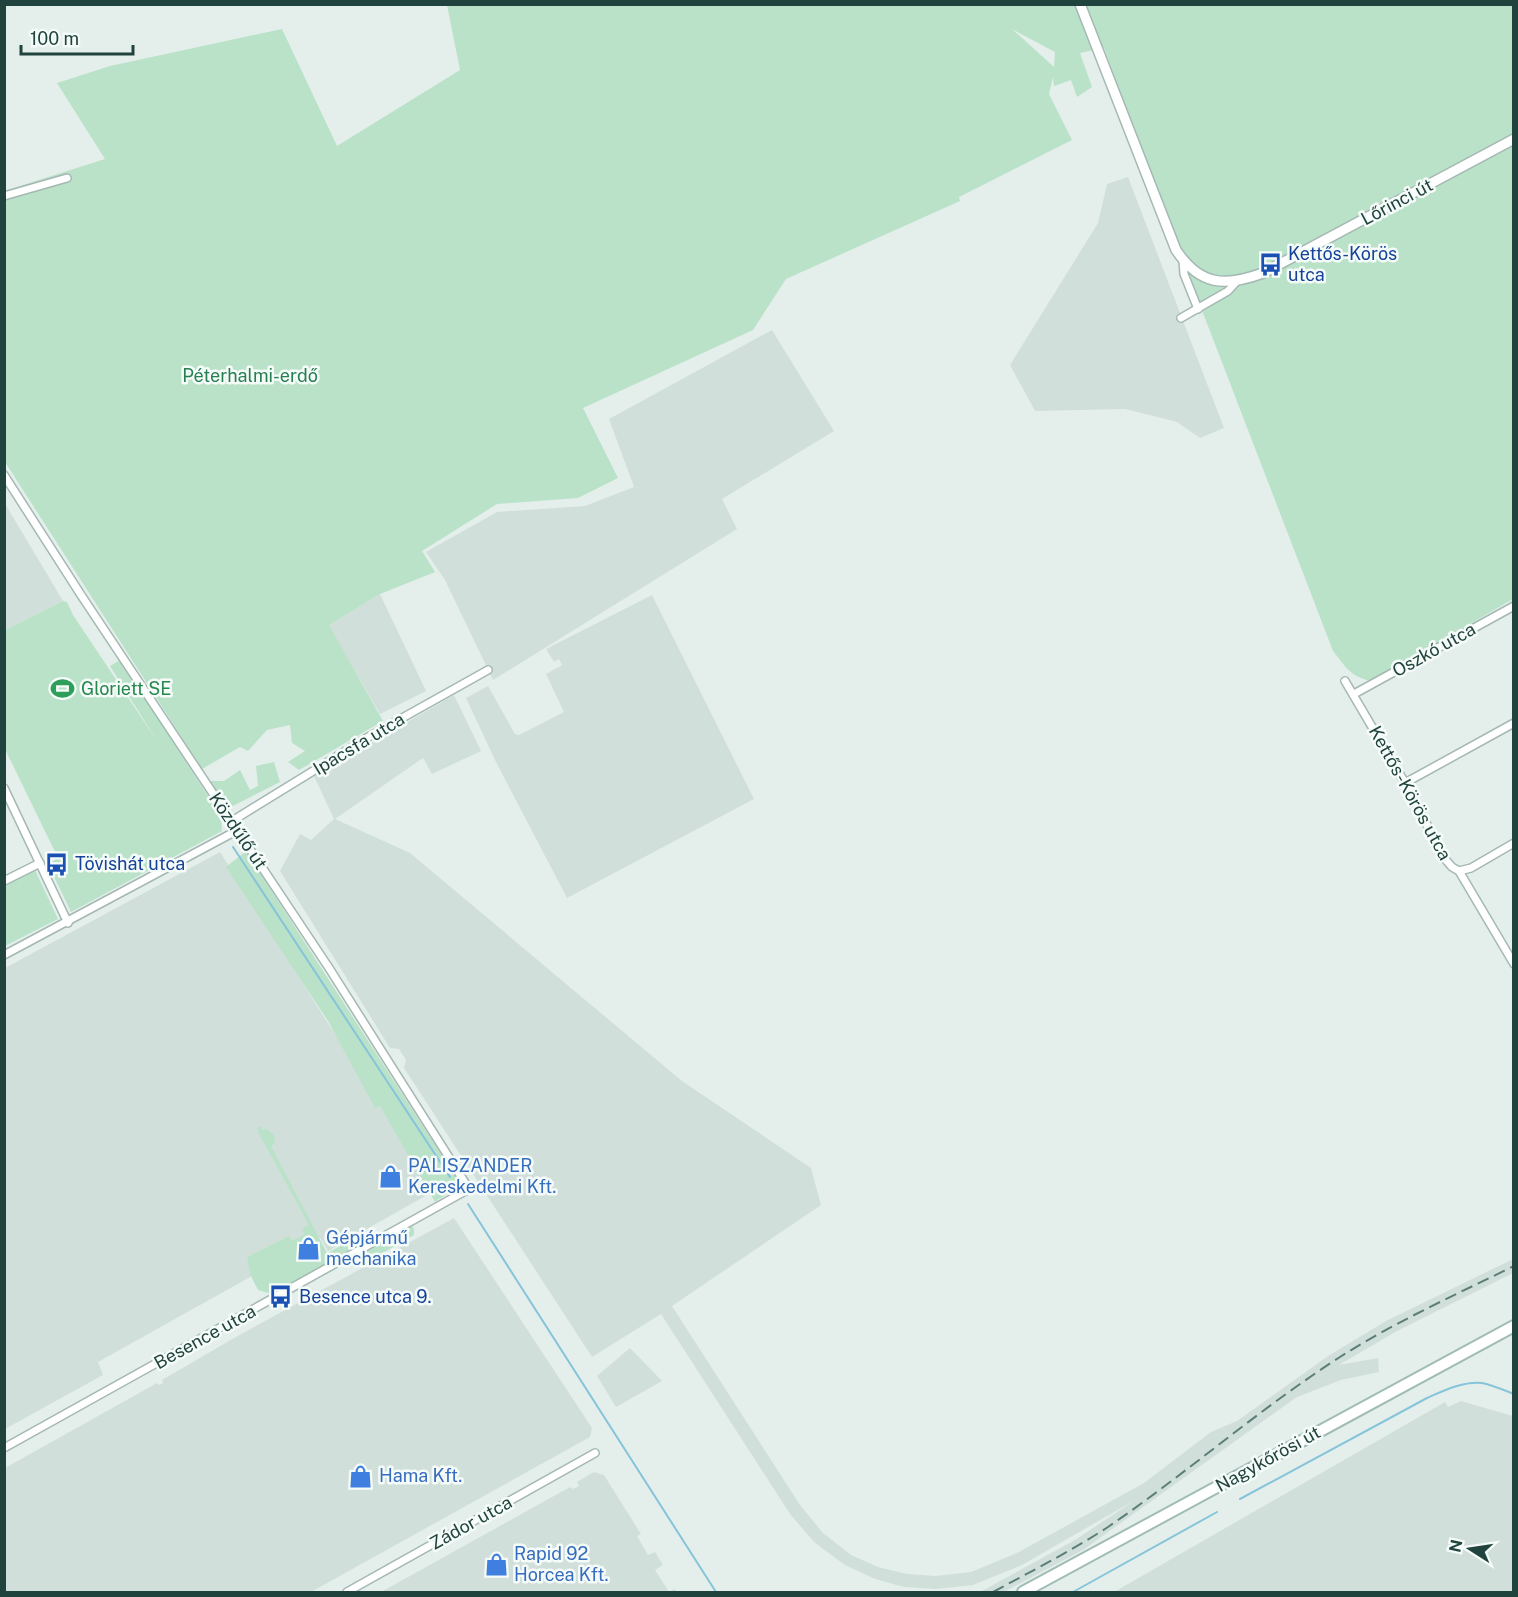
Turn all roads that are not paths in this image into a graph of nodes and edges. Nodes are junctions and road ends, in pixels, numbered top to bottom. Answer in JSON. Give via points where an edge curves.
{"nodes":[{"id":1,"x":1080,"y":4,"type":"edge"},
{"id":2,"x":1514,"y":139,"type":"edge"},
{"id":3,"x":67,"y":178,"type":"dead end"},
{"id":4,"x":5,"y":194,"type":"edge"},
{"id":5,"x":1183,"y":261,"type":"junction"},
{"id":6,"x":1237,"y":281,"type":"junction"},
{"id":7,"x":1198,"y":309,"type":"junction"},
{"id":8,"x":1181,"y":318,"type":"dead end"},
{"id":9,"x":4,"y":475,"type":"edge"},
{"id":10,"x":1514,"y":606,"type":"edge"},
{"id":11,"x":488,"y":670,"type":"dead end"},
{"id":12,"x":1346,"y":681,"type":"dead end"},
{"id":13,"x":1353,"y":694,"type":"junction"},
{"id":14,"x":1514,"y":723,"type":"edge"},
{"id":15,"x":1405,"y":783,"type":"junction"},
{"id":16,"x":4,"y":788,"type":"edge"},
{"id":17,"x":232,"y":821,"type":"junction"},
{"id":18,"x":238,"y":830,"type":"junction"},
{"id":19,"x":1514,"y":843,"type":"edge"},
{"id":20,"x":40,"y":864,"type":"junction"},
{"id":21,"x":1459,"y":871,"type":"junction"},
{"id":22,"x":4,"y":881,"type":"edge"},
{"id":23,"x":68,"y":922,"type":"junction"},
{"id":24,"x":4,"y":955,"type":"edge"},
{"id":25,"x":1514,"y":964,"type":"edge"},
{"id":26,"x":468,"y":1189,"type":"joint"},
{"id":27,"x":1514,"y":1326,"type":"edge"},
{"id":28,"x":4,"y":1448,"type":"edge"},
{"id":29,"x":595,"y":1453,"type":"dead end"},
{"id":30,"x":347,"y":1593,"type":"edge"},
{"id":31,"x":1023,"y":1593,"type":"edge"}],
"edges":[{"from":1,"to":5,"type":"street"},
{"from":2,"to":6,"type":"street","name":"Lőrinci út","via":[[1289,260]]},
{"from":3,"to":4,"type":"street"},
{"from":5,"to":6,"type":"street","name":"Lőrinci út","via":[[1208,279]]},
{"from":5,"to":7,"type":"street"},
{"from":6,"to":7,"type":"street"},
{"from":7,"to":8,"type":"street"},
{"from":9,"to":17,"type":"street","name":"Közdűlő út"},
{"from":10,"to":13,"type":"street","name":"Oszkó utca"},
{"from":11,"to":17,"type":"street","name":"Ipacsfa utca","via":[[370,736]]},
{"from":12,"to":13,"type":"street","name":"Kettős-Körös utca"},
{"from":13,"to":15,"type":"street","name":"Kettős-Körös utca"},
{"from":14,"to":15,"type":"street"},
{"from":15,"to":21,"type":"street","name":"Kettős-Körös utca","via":[[1445,859]]},
{"from":16,"to":20,"type":"street"},
{"from":17,"to":18,"type":"street","name":"Közdűlő út"},
{"from":18,"to":23,"type":"street"},
{"from":18,"to":26,"type":"street","name":"Közdűlő út","via":[[330,968]]},
{"from":19,"to":21,"type":"street"},
{"from":20,"to":22,"type":"street"},
{"from":20,"to":23,"type":"street"},
{"from":21,"to":25,"type":"street","name":"Kettős-Körös utca"},
{"from":23,"to":24,"type":"street"},
{"from":26,"to":28,"type":"street","name":"Besence utca"},
{"from":27,"to":31,"type":"main road","name":"Nagykőrösi út"},
{"from":29,"to":30,"type":"street","name":"Zádor utca"}]}
